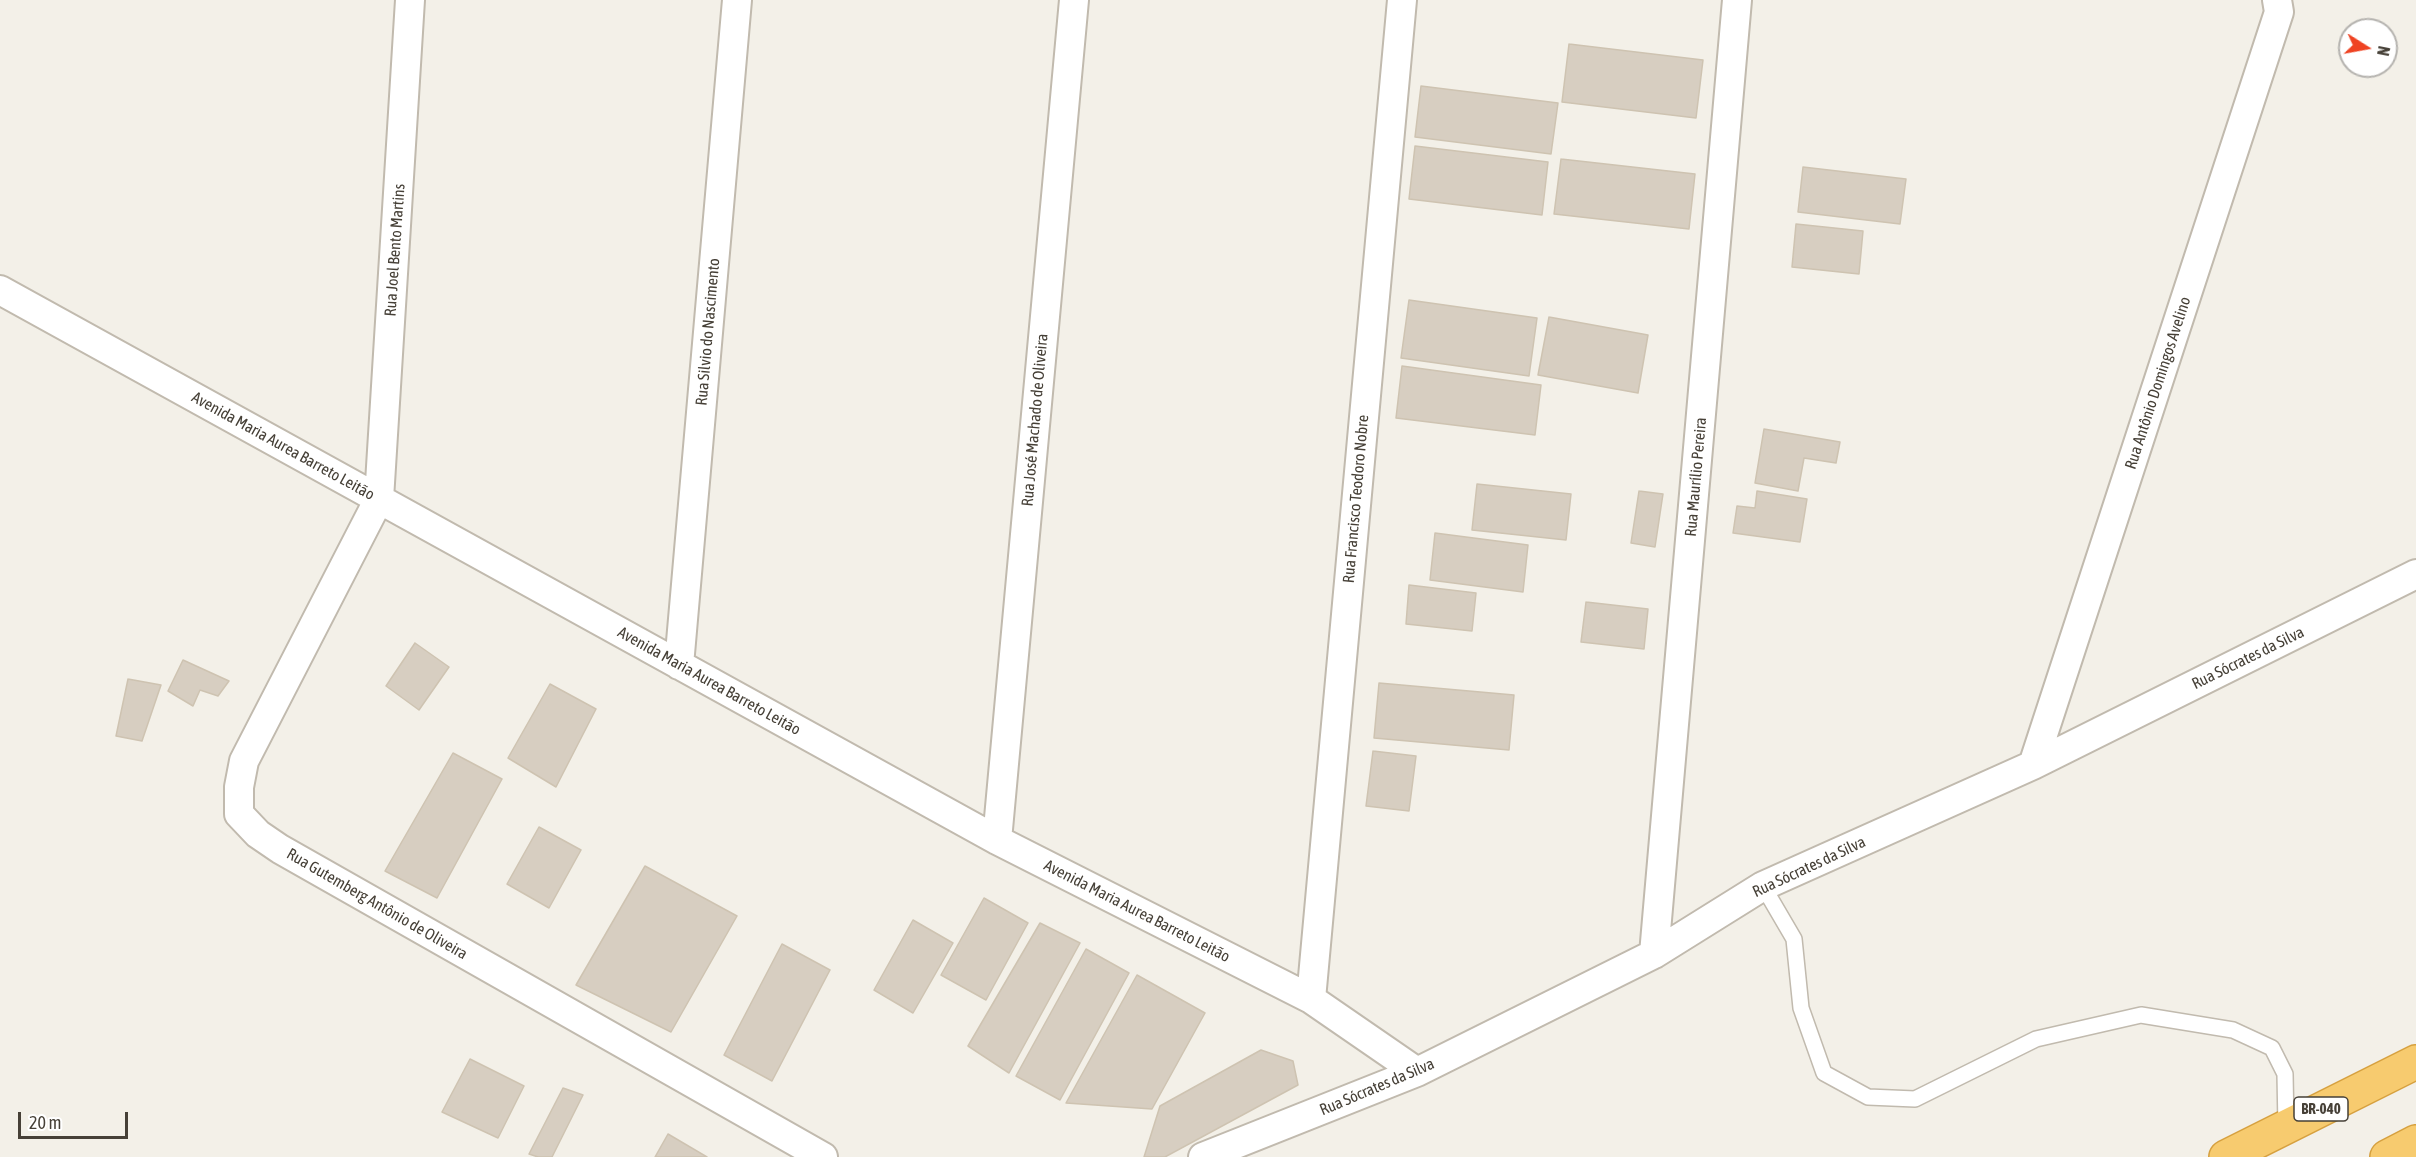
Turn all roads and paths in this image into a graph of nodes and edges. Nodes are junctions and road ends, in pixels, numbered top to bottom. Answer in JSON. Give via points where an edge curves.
{"nodes":[{"id":1,"x":410,"y":0,"type":"edge"},
{"id":2,"x":737,"y":0,"type":"edge"},
{"id":3,"x":1074,"y":0,"type":"edge"},
{"id":4,"x":1402,"y":0,"type":"edge"},
{"id":5,"x":1737,"y":0,"type":"edge"},
{"id":6,"x":2277,"y":0,"type":"edge"},
{"id":7,"x":0,"y":290,"type":"edge"},
{"id":8,"x":379,"y":499,"type":"junction"},
{"id":9,"x":2416,"y":574,"type":"edge"},
{"id":10,"x":679,"y":665,"type":"junction"},
{"id":11,"x":2033,"y":765,"type":"junction"},
{"id":12,"x":997,"y":840,"type":"junction"},
{"id":13,"x":1763,"y":886,"type":"junction"},
{"id":14,"x":1654,"y":954,"type":"junction"},
{"id":15,"x":1311,"y":999,"type":"junction"},
{"id":16,"x":2416,"y":1062,"type":"edge"},
{"id":17,"x":1417,"y":1072,"type":"junction"},
{"id":18,"x":2286,"y":1127,"type":"junction"},
{"id":19,"x":2416,"y":1142,"type":"edge"},
{"id":20,"x":823,"y":1157,"type":"edge"},
{"id":21,"x":1203,"y":1157,"type":"edge"},
{"id":22,"x":2226,"y":1157,"type":"edge"},
{"id":23,"x":2387,"y":1157,"type":"edge"}],
"edges":[{"from":1,"to":8,"type":"street","name":"Rua Joel Bento Martins"},
{"from":2,"to":10,"type":"street","name":"Rua Silvio do Nascimento"},
{"from":3,"to":12,"type":"street","name":"Rua José Machado de Oliveira"},
{"from":4,"to":15,"type":"street","name":"Rua Francisco Teodoro Nobre"},
{"from":5,"to":14,"type":"street","name":"Rua Maurílio Pereira"},
{"from":6,"to":11,"type":"street","name":"Rua Antônio Domingos Avelino","via":[[2279,12]]},
{"from":7,"to":8,"type":"street","name":"Avenida Maria Aurea Barreto Leitão"},
{"from":8,"to":10,"type":"street","name":"Avenida Maria Aurea Barreto Leitão"},
{"from":8,"to":20,"type":"street","name":"Rua Gutemberg Antônio de Oliveira","via":[[244,761],[239,814],[280,849]]},
{"from":9,"to":11,"type":"street","name":"Rua Sócrates da Silva"},
{"from":10,"to":12,"type":"street","name":"Avenida Maria Aurea Barreto Leitão"},
{"from":11,"to":13,"type":"street","name":"Rua Sócrates da Silva"},
{"from":12,"to":15,"type":"street","name":"Avenida Maria Aurea Barreto Leitão"},
{"from":13,"to":14,"type":"street","name":"Rua Sócrates da Silva"},
{"from":13,"to":18,"type":"lane","via":[[1794,939],[1801,1008],[1824,1073],[1868,1097],[1915,1099],[2036,1039],[2141,1015],[2233,1030],[2272,1048],[2285,1074]]},
{"from":14,"to":17,"type":"street","name":"Rua Sócrates da Silva"},
{"from":15,"to":17,"type":"street","name":"Avenida Maria Aurea Barreto Leitão"},
{"from":16,"to":18,"type":"highway","number":"BR-040"},
{"from":17,"to":21,"type":"street","name":"Rua Sócrates da Silva"},
{"from":18,"to":22,"type":"highway","number":"BR-040"},
{"from":19,"to":23,"type":"highway"}]}
